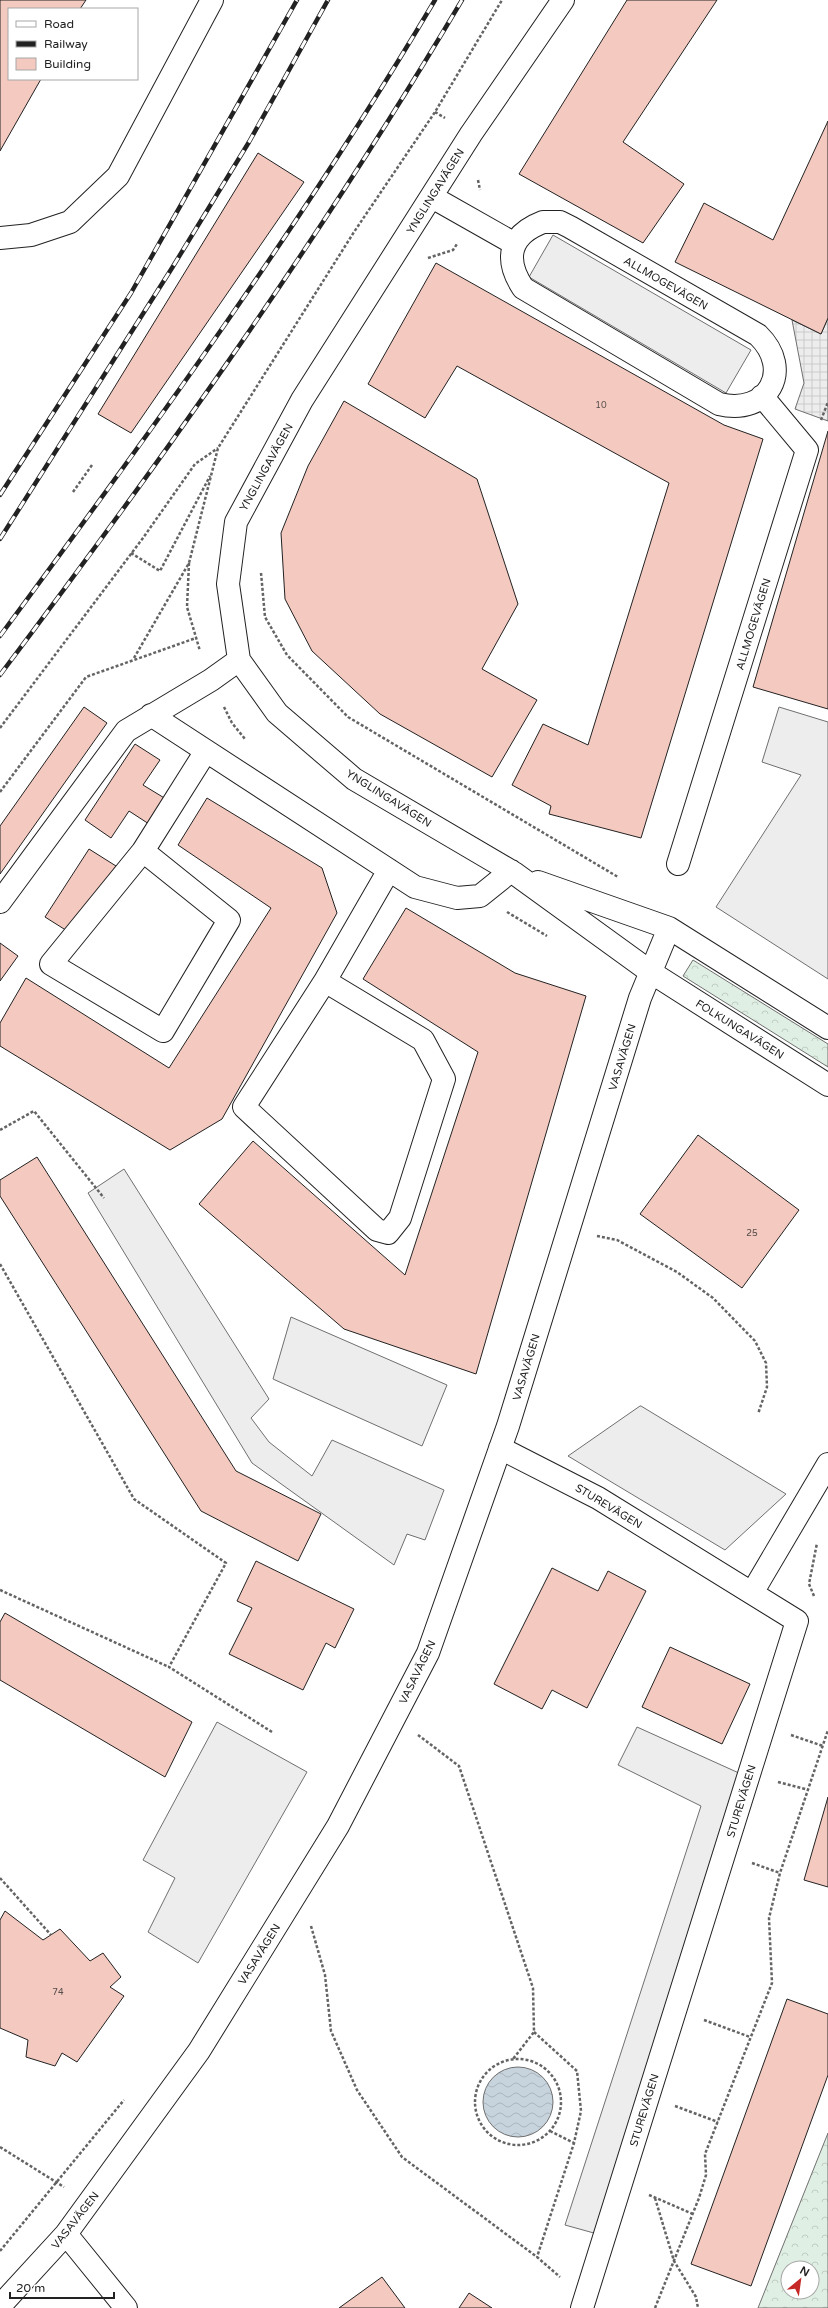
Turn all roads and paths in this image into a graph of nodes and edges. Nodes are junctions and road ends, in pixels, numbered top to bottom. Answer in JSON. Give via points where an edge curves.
{"nodes":[{"id":1,"x":212,"y":0,"type":"edge"},
{"id":2,"x":502,"y":0,"type":"edge"},
{"id":3,"x":563,"y":0,"type":"edge"},
{"id":4,"x":436,"y":112,"type":"junction"},
{"id":5,"x":472,"y":134,"type":"junction"},
{"id":6,"x":477,"y":173,"type":"dead end"},
{"id":7,"x":432,"y":197,"type":"junction"},
{"id":8,"x":471,"y":220,"type":"junction"},
{"id":9,"x":0,"y":238,"type":"edge"},
{"id":10,"x":515,"y":244,"type":"junction"},
{"id":11,"x":424,"y":260,"type":"dead end"},
{"id":12,"x":762,"y":396,"type":"junction"},
{"id":13,"x":218,"y":448,"type":"junction"},
{"id":14,"x":92,"y":465,"type":"dead end"},
{"id":15,"x":212,"y":472,"type":"junction"},
{"id":16,"x":73,"y":492,"type":"dead end"},
{"id":17,"x":131,"y":553,"type":"junction"},
{"id":18,"x":261,"y":571,"type":"dead end"},
{"id":19,"x":196,"y":638,"type":"dead end"},
{"id":20,"x":134,"y":658,"type":"junction"},
{"id":21,"x":240,"y":660,"type":"junction"},
{"id":22,"x":151,"y":715,"type":"junction"},
{"id":23,"x":0,"y":728,"type":"edge"},
{"id":24,"x":206,"y":751,"type":"junction"},
{"id":25,"x":0,"y":792,"type":"edge"},
{"id":26,"x":143,"y":851,"type":"junction"},
{"id":27,"x":678,"y":864,"type":"dead end"},
{"id":28,"x":389,"y":870,"type":"junction"},
{"id":29,"x":512,"y":872,"type":"junction"},
{"id":30,"x":620,"y":878,"type":"dead end"},
{"id":31,"x":0,"y":902,"type":"edge"},
{"id":32,"x":669,"y":928,"type":"junction"},
{"id":33,"x":652,"y":973,"type":"junction"},
{"id":34,"x":325,"y":981,"type":"junction"},
{"id":35,"x":828,"y":1028,"type":"edge"},
{"id":36,"x":828,"y":1085,"type":"edge"},
{"id":37,"x":0,"y":1130,"type":"edge"},
{"id":38,"x":104,"y":1198,"type":"dead end"},
{"id":39,"x":593,"y":1235,"type":"dead end"},
{"id":40,"x":0,"y":1264,"type":"edge"},
{"id":41,"x":758,"y":1414,"type":"dead end"},
{"id":42,"x":500,"y":1448,"type":"junction"},
{"id":43,"x":828,"y":1464,"type":"edge"},
{"id":44,"x":818,"y":1540,"type":"dead end"},
{"id":45,"x":0,"y":1590,"type":"edge"},
{"id":46,"x":752,"y":1593,"type":"junction"},
{"id":47,"x":815,"y":1598,"type":"dead end"},
{"id":48,"x":169,"y":1667,"type":"junction"},
{"id":49,"x":828,"y":1730,"type":"edge"},
{"id":50,"x":272,"y":1732,"type":"dead end"},
{"id":51,"x":788,"y":1735,"type":"dead end"},
{"id":52,"x":414,"y":1741,"type":"dead end"},
{"id":53,"x":823,"y":1746,"type":"junction"},
{"id":54,"x":774,"y":1781,"type":"dead end"},
{"id":55,"x":808,"y":1790,"type":"junction"},
{"id":56,"x":748,"y":1862,"type":"dead end"},
{"id":57,"x":780,"y":1873,"type":"junction"},
{"id":58,"x":0,"y":1878,"type":"edge"},
{"id":59,"x":306,"y":1923,"type":"dead end"},
{"id":60,"x":51,"y":1935,"type":"dead end"},
{"id":61,"x":698,"y":2018,"type":"dead end"},
{"id":62,"x":534,"y":2032,"type":"junction"},
{"id":63,"x":750,"y":2037,"type":"junction"},
{"id":64,"x":513,"y":2059,"type":"junction"},
{"id":65,"x":126,"y":2098,"type":"dead end"},
{"id":66,"x":671,"y":2104,"type":"dead end"},
{"id":67,"x":718,"y":2122,"type":"junction"},
{"id":68,"x":550,"y":2131,"type":"junction"},
{"id":69,"x":574,"y":2142,"type":"junction"},
{"id":70,"x":0,"y":2147,"type":"edge"},
{"id":71,"x":57,"y":2182,"type":"junction"},
{"id":72,"x":643,"y":2193,"type":"dead end"},
{"id":73,"x":655,"y":2198,"type":"junction"},
{"id":74,"x":88,"y":2204,"type":"junction"},
{"id":75,"x":693,"y":2214,"type":"junction"},
{"id":76,"x":66,"y":2234,"type":"junction"},
{"id":77,"x":0,"y":2251,"type":"edge"},
{"id":78,"x":537,"y":2257,"type":"junction"},
{"id":79,"x":674,"y":2261,"type":"junction"},
{"id":80,"x":566,"y":2282,"type":"dead end"},
{"id":81,"x":0,"y":2306,"type":"edge"},
{"id":82,"x":126,"y":2308,"type":"edge"},
{"id":83,"x":582,"y":2308,"type":"edge"},
{"id":84,"x":656,"y":2308,"type":"edge"},
{"id":85,"x":698,"y":2308,"type":"edge"}],
"edges":[{"from":1,"to":9,"type":"street","via":[[118,176],[70,222],[31,235]]},
{"from":2,"to":4,"type":"path"},
{"from":3,"to":5,"type":"street","name":"YNGLINGAVÄGEN"},
{"from":4,"to":5,"type":"path"},
{"from":4,"to":13,"type":"path","via":[[354,232]]},
{"from":5,"to":7,"type":"street","name":"YNGLINGAVÄGEN"},
{"from":6,"to":8,"type":"path","via":[[482,204]]},
{"from":7,"to":8,"type":"street"},
{"from":7,"to":21,"type":"street","name":"YNGLINGAVÄGEN","via":[[302,400],[236,522],[228,584]]},
{"from":8,"to":10,"type":"street"},
{"from":8,"to":11,"type":"path","via":[[453,250]]},
{"from":10,"to":12,"type":"street","name":"ALLMOGEVÄGEN","via":[[513,273],[523,288],[531,294],[719,404],[743,407],[756,402]]},
{"from":10,"to":12,"type":"street","name":"ALLMOGEVÄGEN","via":[[530,227],[543,222],[560,222],[758,335],[768,345],[775,365],[774,379],[768,391]]},
{"from":12,"to":27,"type":"street","name":"ALLMOGEVÄGEN","via":[[807,450]]},
{"from":13,"to":15,"type":"path"},
{"from":13,"to":17,"type":"path","via":[[195,464]]},
{"from":14,"to":16,"type":"path"},
{"from":15,"to":17,"type":"path","via":[[160,571]]},
{"from":15,"to":20,"type":"path","via":[[189,563]]},
{"from":17,"to":23,"type":"path"},
{"from":18,"to":30,"type":"path","via":[[265,616],[287,655],[348,717]]},
{"from":19,"to":20,"type":"path"},
{"from":20,"to":25,"type":"path","via":[[86,677]]},
{"from":21,"to":22,"type":"street"},
{"from":21,"to":29,"type":"street","name":"YNGLINGAVÄGEN","via":[[277,713],[354,779]]},
{"from":22,"to":24,"type":"street"},
{"from":22,"to":31,"type":"street","via":[[126,731]]},
{"from":24,"to":26,"type":"street"},
{"from":24,"to":28,"type":"street"},
{"from":26,"to":26,"type":"street","via":[[229,920],[163,1031],[51,964]]},
{"from":28,"to":29,"type":"street","via":[[415,887],[457,898],[480,896]]},
{"from":28,"to":34,"type":"street"},
{"from":29,"to":32,"type":"street","name":"YNGLINGAVÄGEN"},
{"from":29,"to":33,"type":"street","name":"YNGLINGAVÄGEN"},
{"from":32,"to":33,"type":"street","name":"VASAVÄGEN"},
{"from":32,"to":35,"type":"street"},
{"from":33,"to":36,"type":"street","name":"FOLKUNGAVÄGEN"},
{"from":33,"to":42,"type":"street","name":"VASAVÄGEN","via":[[640,998]]},
{"from":34,"to":34,"type":"street","via":[[423,1040],[444,1079],[400,1218],[388,1233],[377,1230],[244,1107]]},
{"from":37,"to":38,"type":"path","via":[[34,1111]]},
{"from":39,"to":41,"type":"path","via":[[617,1240],[677,1272],[713,1298],[755,1342],[766,1363],[767,1387]]},
{"from":40,"to":48,"type":"path","via":[[134,1499],[226,1564]]},
{"from":42,"to":46,"type":"street","name":"STUREVÄGEN","via":[[598,1498]]},
{"from":42,"to":74,"type":"street","name":"VASAVÄGEN","via":[[428,1653],[338,1826],[199,2051]]},
{"from":43,"to":46,"type":"street"},
{"from":44,"to":47,"type":"path","via":[[809,1584]]},
{"from":45,"to":48,"type":"path"},
{"from":46,"to":83,"type":"street","name":"STUREVÄGEN","via":[[797,1621]]},
{"from":48,"to":50,"type":"path"},
{"from":49,"to":53,"type":"path"},
{"from":51,"to":53,"type":"path"},
{"from":52,"to":62,"type":"path","via":[[418,1735],[459,1766],[533,1988]]},
{"from":53,"to":55,"type":"path"},
{"from":54,"to":55,"type":"path"},
{"from":55,"to":57,"type":"path"},
{"from":56,"to":57,"type":"path"},
{"from":57,"to":63,"type":"path","via":[[769,1918],[772,1984]]},
{"from":58,"to":60,"type":"path"},
{"from":59,"to":78,"type":"path","via":[[312,1927],[324,1974],[331,2031],[357,2090],[402,2157]]},
{"from":61,"to":63,"type":"path"},
{"from":62,"to":64,"type":"path"},
{"from":62,"to":69,"type":"path","via":[[577,2071],[581,2111]]},
{"from":63,"to":67,"type":"path"},
{"from":64,"to":68,"type":"path","via":[[528,2060],[541,2066],[552,2076],[559,2089],[560,2111]]},
{"from":64,"to":68,"type":"path","via":[[499,2063],[488,2071],[480,2082],[475,2095],[475,2109],[479,2122],[488,2134],[513,2145],[533,2142]]},
{"from":65,"to":71,"type":"path"},
{"from":66,"to":67,"type":"path"},
{"from":67,"to":75,"type":"path","via":[[705,2154],[706,2175]]},
{"from":68,"to":69,"type":"path"},
{"from":69,"to":78,"type":"path"},
{"from":70,"to":71,"type":"path"},
{"from":71,"to":74,"type":"path"},
{"from":71,"to":77,"type":"path"},
{"from":72,"to":73,"type":"path"},
{"from":73,"to":75,"type":"path"},
{"from":73,"to":79,"type":"path"},
{"from":74,"to":76,"type":"street","name":"VASAVÄGEN"},
{"from":75,"to":79,"type":"path"},
{"from":76,"to":81,"type":"street","name":"VASAVÄGEN"},
{"from":76,"to":82,"type":"street"},
{"from":78,"to":80,"type":"path"},
{"from":79,"to":84,"type":"path"},
{"from":79,"to":85,"type":"path","via":[[696,2297]]}]}
